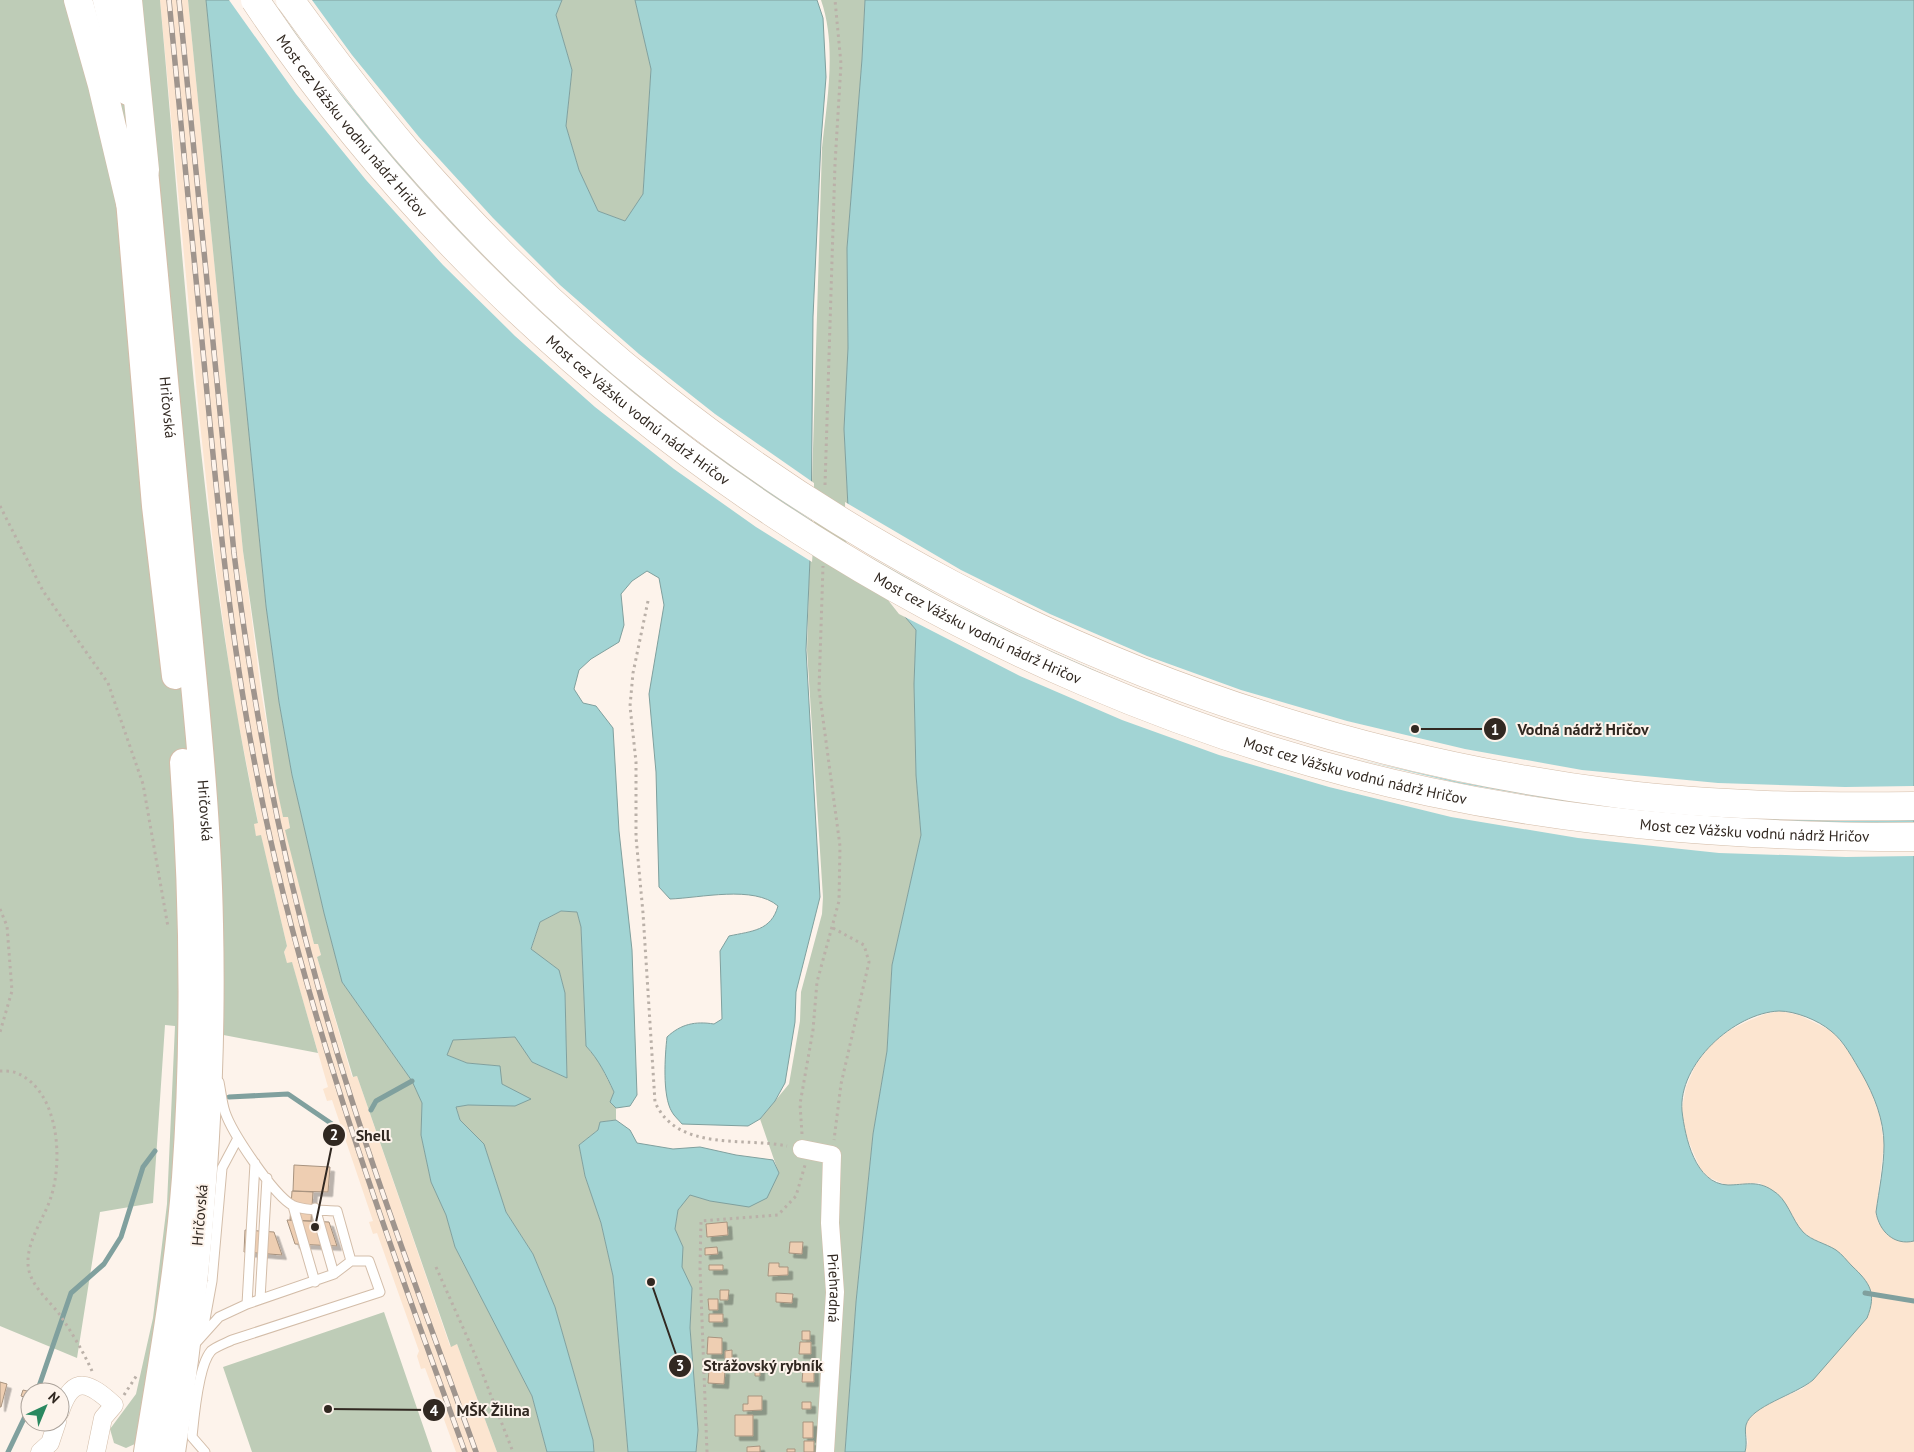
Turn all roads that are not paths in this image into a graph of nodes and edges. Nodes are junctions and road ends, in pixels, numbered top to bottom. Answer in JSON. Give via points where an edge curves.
{"nodes":[{"id":1,"x":78,"y":0,"type":"edge"},
{"id":2,"x":96,"y":0,"type":"edge"},
{"id":3,"x":106,"y":0,"type":"edge"},
{"id":4,"x":128,"y":0,"type":"edge"},
{"id":5,"x":254,"y":0,"type":"edge"},
{"id":6,"x":290,"y":0,"type":"edge"},
{"id":7,"x":144,"y":170,"type":"junction"},
{"id":8,"x":130,"y":203,"type":"junction"},
{"id":9,"x":1914,"y":806,"type":"edge"},
{"id":10,"x":1914,"y":837,"type":"edge"},
{"id":11,"x":210,"y":1042,"type":"junction"},
{"id":12,"x":238,"y":1138,"type":"junction"},
{"id":13,"x":802,"y":1149,"type":"road end"},
{"id":14,"x":255,"y":1163,"type":"junction"},
{"id":15,"x":267,"y":1178,"type":"junction"},
{"id":16,"x":293,"y":1206,"type":"junction"},
{"id":17,"x":314,"y":1208,"type":"junction"},
{"id":18,"x":351,"y":1262,"type":"junction"},
{"id":19,"x":334,"y":1274,"type":"junction"},
{"id":20,"x":315,"y":1282,"type":"junction"},
{"id":21,"x":260,"y":1299,"type":"junction"},
{"id":22,"x":247,"y":1304,"type":"junction"},
{"id":23,"x":194,"y":1345,"type":"junction"},
{"id":24,"x":70,"y":1391,"type":"edge"},
{"id":25,"x":54,"y":1432,"type":"edge"},
{"id":26,"x":101,"y":1451,"type":"edge"},
{"id":27,"x":40,"y":1452,"type":"edge"},
{"id":28,"x":147,"y":1452,"type":"edge"},
{"id":29,"x":172,"y":1452,"type":"edge"},
{"id":30,"x":205,"y":1452,"type":"edge"},
{"id":31,"x":825,"y":1452,"type":"edge"}],
"edges":[{"from":1,"to":8,"type":"highway"},
{"from":2,"to":8,"type":"main road","name":"Hričovská","via":[[118,97]]},
{"from":3,"to":7,"type":"main road","name":"Hričovská"},
{"from":4,"to":7,"type":"highway"},
{"from":5,"to":10,"type":"highway","name":"Most cez Vážsku vodnú nádrž Hričov","bridge":true,"via":[[321,93],[384,170],[531,322],[612,393],[735,487],[868,572],[943,614],[1093,685],[1178,718],[1268,748],[1428,792],[1528,811],[1672,828]]},
{"from":6,"to":9,"type":"highway","name":"Most cez Vážsku vodnú nádrž Hričov","bridge":true,"via":[[407,151],[477,228],[552,301],[629,369],[751,462],[841,522],[956,588],[1105,658],[1190,692],[1356,744],[1433,762],[1535,782],[1622,794],[1821,807]]},
{"from":7,"to":11,"type":"main road","name":"Hričovská","via":[[205,809],[210,925]]},
{"from":8,"to":28,"type":"main road","name":"Hričovská","via":[[155,506],[182,747],[192,929],[185,1180],[175,1271]]},
{"from":11,"to":12,"type":"lane","via":[[226,1114]]},
{"from":11,"to":23,"type":"main road","name":"Hričovská"},
{"from":12,"to":14,"type":"lane"},
{"from":12,"to":23,"type":"lane","via":[[222,1168],[212,1281]]},
{"from":13,"to":31,"type":"street","name":"Priehradná","via":[[832,1155],[830,1224],[835,1292]]},
{"from":14,"to":15,"type":"lane"},
{"from":14,"to":22,"type":"lane"},
{"from":15,"to":16,"type":"lane","via":[[280,1196]]},
{"from":15,"to":21,"type":"lane"},
{"from":16,"to":17,"type":"lane"},
{"from":16,"to":20,"type":"lane"},
{"from":17,"to":18,"type":"lane","via":[[337,1211]]},
{"from":17,"to":19,"type":"lane"},
{"from":18,"to":19,"type":"lane"},
{"from":18,"to":30,"type":"lane","via":[[369,1261],[380,1292],[232,1340],[211,1351],[200,1384],[192,1437]]},
{"from":19,"to":20,"type":"lane"},
{"from":20,"to":21,"type":"lane"},
{"from":21,"to":22,"type":"lane"},
{"from":22,"to":23,"type":"lane","via":[[219,1318]]},
{"from":23,"to":29,"type":"main road","name":"Hričovská"},
{"from":24,"to":26,"type":"street","via":[[83,1385],[96,1389],[114,1405],[103,1418]]},
{"from":25,"to":27,"type":"street","via":[[50,1443]]}]}
